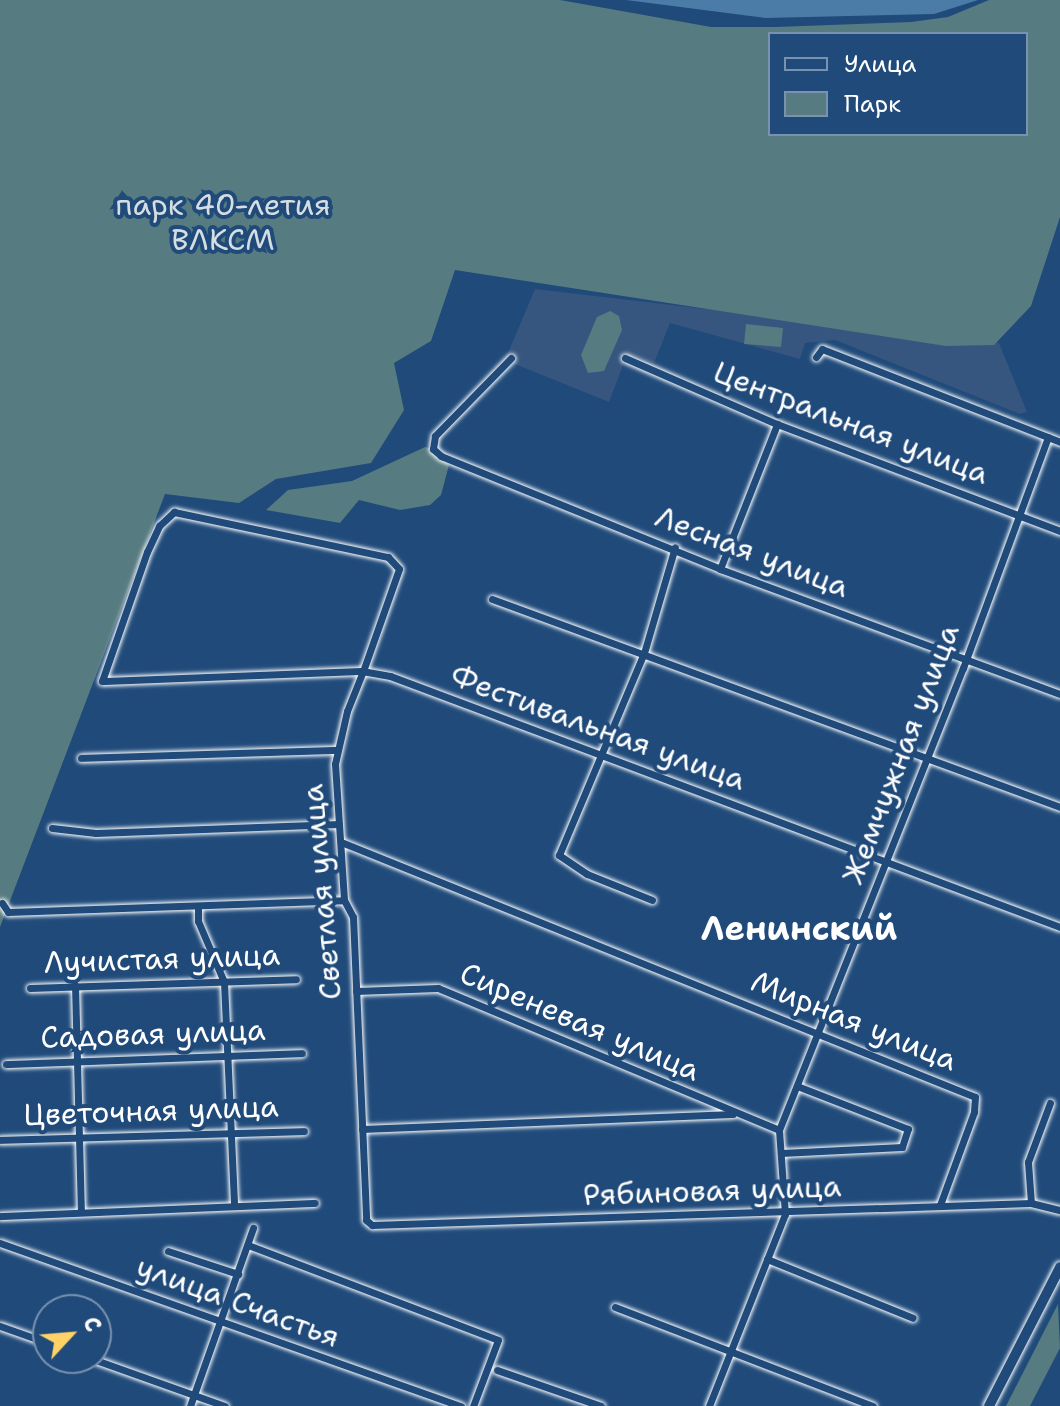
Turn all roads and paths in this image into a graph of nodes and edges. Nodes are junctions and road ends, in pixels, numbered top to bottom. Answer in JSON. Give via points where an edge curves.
{"nodes":[{"id":1,"x":816,"y":357,"type":"dead end"},
{"id":2,"x":511,"y":358,"type":"dead end"},
{"id":3,"x":625,"y":358,"type":"dead end"},
{"id":4,"x":777,"y":424,"type":"junction"},
{"id":5,"x":1048,"y":437,"type":"junction"},
{"id":6,"x":1060,"y":442,"type":"edge"},
{"id":7,"x":1018,"y":514,"type":"junction"},
{"id":8,"x":1060,"y":531,"type":"edge"},
{"id":9,"x":675,"y":547,"type":"junction"},
{"id":10,"x":720,"y":569,"type":"junction"},
{"id":11,"x":492,"y":599,"type":"dead end"},
{"id":12,"x":644,"y":653,"type":"junction"},
{"id":13,"x":963,"y":657,"type":"junction"},
{"id":14,"x":363,"y":671,"type":"junction"},
{"id":15,"x":102,"y":681,"type":"joint"},
{"id":16,"x":1060,"y":694,"type":"edge"},
{"id":17,"x":337,"y":750,"type":"junction"},
{"id":18,"x":599,"y":753,"type":"junction"},
{"id":19,"x":81,"y":758,"type":"dead end"},
{"id":20,"x":928,"y":758,"type":"junction"},
{"id":21,"x":1060,"y":807,"type":"edge"},
{"id":22,"x":339,"y":824,"type":"junction"},
{"id":23,"x":52,"y":828,"type":"dead end"},
{"id":24,"x":341,"y":842,"type":"junction"},
{"id":25,"x":887,"y":861,"type":"junction"},
{"id":26,"x":344,"y":900,"type":"junction"},
{"id":27,"x":652,"y":900,"type":"dead end"},
{"id":28,"x":2,"y":903,"type":"dead end"},
{"id":29,"x":198,"y":907,"type":"junction"},
{"id":30,"x":1060,"y":927,"type":"edge"},
{"id":31,"x":296,"y":979,"type":"dead end"},
{"id":32,"x":224,"y":982,"type":"junction"},
{"id":33,"x":75,"y":985,"type":"junction"},
{"id":34,"x":30,"y":988,"type":"dead end"},
{"id":35,"x":356,"y":991,"type":"junction"},
{"id":36,"x":819,"y":1032,"type":"junction"},
{"id":37,"x":302,"y":1053,"type":"dead end"},
{"id":38,"x":228,"y":1055,"type":"junction"},
{"id":39,"x":75,"y":1061,"type":"junction"},
{"id":40,"x":6,"y":1064,"type":"dead end"},
{"id":41,"x":797,"y":1086,"type":"junction"},
{"id":42,"x":1050,"y":1103,"type":"dead end"},
{"id":43,"x":735,"y":1114,"type":"junction"},
{"id":44,"x":362,"y":1129,"type":"junction"},
{"id":45,"x":779,"y":1130,"type":"junction"},
{"id":46,"x":230,"y":1131,"type":"junction"},
{"id":47,"x":304,"y":1131,"type":"dead end"},
{"id":48,"x":78,"y":1138,"type":"junction"},
{"id":49,"x":0,"y":1140,"type":"edge"},
{"id":50,"x":781,"y":1153,"type":"junction"},
{"id":51,"x":315,"y":1203,"type":"dead end"},
{"id":52,"x":1031,"y":1203,"type":"junction"},
{"id":53,"x":234,"y":1205,"type":"junction"},
{"id":54,"x":940,"y":1205,"type":"junction"},
{"id":55,"x":1060,"y":1210,"type":"edge"},
{"id":56,"x":81,"y":1212,"type":"junction"},
{"id":57,"x":785,"y":1214,"type":"junction"},
{"id":58,"x":0,"y":1216,"type":"edge"},
{"id":59,"x":366,"y":1220,"type":"joint"},
{"id":60,"x":253,"y":1228,"type":"dead end"},
{"id":61,"x":0,"y":1243,"type":"edge"},
{"id":62,"x":248,"y":1245,"type":"junction"},
{"id":63,"x":168,"y":1251,"type":"dead end"},
{"id":64,"x":767,"y":1259,"type":"junction"},
{"id":65,"x":1060,"y":1267,"type":"edge"},
{"id":66,"x":238,"y":1274,"type":"junction"},
{"id":67,"x":615,"y":1307,"type":"dead end"},
{"id":68,"x":913,"y":1318,"type":"dead end"},
{"id":69,"x":221,"y":1321,"type":"junction"},
{"id":70,"x":0,"y":1326,"type":"edge"},
{"id":71,"x":32,"y":1337,"type":"edge"},
{"id":72,"x":732,"y":1349,"type":"junction"},
{"id":73,"x":112,"y":1366,"type":"edge"},
{"id":74,"x":497,"y":1370,"type":"dead end"},
{"id":75,"x":194,"y":1395,"type":"junction"},
{"id":76,"x":190,"y":1406,"type":"edge"},
{"id":77,"x":225,"y":1406,"type":"edge"},
{"id":78,"x":461,"y":1406,"type":"edge"},
{"id":79,"x":473,"y":1406,"type":"edge"},
{"id":80,"x":601,"y":1406,"type":"edge"},
{"id":81,"x":709,"y":1406,"type":"edge"},
{"id":82,"x":873,"y":1406,"type":"edge"},
{"id":83,"x":989,"y":1406,"type":"edge"}],
"edges":[{"from":1,"to":5,"type":"street","via":[[822,349]]},
{"from":2,"to":9,"type":"street","name":"Лесная улица","via":[[432,445],[450,461]]},
{"from":3,"to":4,"type":"street","name":"Центральная улица"},
{"from":4,"to":7,"type":"street","name":"Центральная улица"},
{"from":4,"to":10,"type":"street"},
{"from":5,"to":6,"type":"street"},
{"from":5,"to":7,"type":"street","name":"Жемчужная улица"},
{"from":7,"to":8,"type":"street","name":"Центральная улица"},
{"from":7,"to":13,"type":"street","name":"Жемчужная улица"},
{"from":9,"to":10,"type":"street","name":"Лесная улица"},
{"from":9,"to":12,"type":"street"},
{"from":10,"to":13,"type":"street","name":"Лесная улица"},
{"from":11,"to":12,"type":"street"},
{"from":12,"to":18,"type":"street"},
{"from":12,"to":20,"type":"street"},
{"from":13,"to":16,"type":"street","name":"Лесная улица"},
{"from":13,"to":20,"type":"street","name":"Жемчужная улица"},
{"from":14,"to":15,"type":"street","name":"Фестивальная улица"},
{"from":14,"to":15,"type":"street","name":"Светлая улица","via":[[399,569],[388,557],[174,512],[159,526],[147,552]]},
{"from":14,"to":17,"type":"street","name":"Светлая улица"},
{"from":14,"to":18,"type":"street","name":"Фестивальная улица"},
{"from":17,"to":19,"type":"street"},
{"from":17,"to":22,"type":"street","name":"Светлая улица"},
{"from":18,"to":25,"type":"street","name":"Фестивальная улица"},
{"from":18,"to":27,"type":"street","via":[[561,860]]},
{"from":20,"to":21,"type":"street"},
{"from":20,"to":25,"type":"street","name":"Жемчужная улица"},
{"from":22,"to":23,"type":"street","via":[[96,833]]},
{"from":22,"to":24,"type":"street","name":"Светлая улица"},
{"from":24,"to":26,"type":"street","name":"Светлая улица"},
{"from":24,"to":36,"type":"street","name":"Мирная улица"},
{"from":25,"to":30,"type":"street","name":"Фестивальная улица"},
{"from":25,"to":36,"type":"street","name":"Жемчужная улица"},
{"from":26,"to":29,"type":"street"},
{"from":26,"to":35,"type":"street","name":"Светлая улица","via":[[353,917]]},
{"from":28,"to":29,"type":"street","via":[[8,912]]},
{"from":29,"to":32,"type":"street","via":[[198,921]]},
{"from":31,"to":32,"type":"street","name":"Лучистая улица"},
{"from":32,"to":33,"type":"street","name":"Лучистая улица"},
{"from":32,"to":38,"type":"street"},
{"from":33,"to":34,"type":"street","name":"Лучистая улица"},
{"from":33,"to":39,"type":"street"},
{"from":35,"to":43,"type":"street","name":"Сиреневая улица","via":[[438,988]]},
{"from":35,"to":44,"type":"street","name":"Светлая улица"},
{"from":36,"to":41,"type":"street","name":"Жемчужная улица"},
{"from":36,"to":54,"type":"street","name":"Мирная улица","via":[[975,1097]]},
{"from":37,"to":38,"type":"street","name":"Садовая улица"},
{"from":38,"to":39,"type":"street","name":"Садовая улица"},
{"from":38,"to":46,"type":"street"},
{"from":39,"to":40,"type":"street","name":"Садовая улица"},
{"from":39,"to":48,"type":"street"},
{"from":41,"to":45,"type":"street","name":"Жемчужная улица"},
{"from":41,"to":50,"type":"street","via":[[908,1129],[902,1147]]},
{"from":42,"to":52,"type":"street","via":[[1028,1162]]},
{"from":43,"to":44,"type":"street"},
{"from":43,"to":45,"type":"street","name":"Сиреневая улица"},
{"from":44,"to":59,"type":"street","name":"Светлая улица"},
{"from":45,"to":50,"type":"street"},
{"from":46,"to":47,"type":"street","name":"Цветочная улица"},
{"from":46,"to":48,"type":"street","name":"Цветочная улица"},
{"from":46,"to":53,"type":"street"},
{"from":48,"to":49,"type":"street","name":"Цветочная улица"},
{"from":48,"to":56,"type":"street"},
{"from":50,"to":57,"type":"street"},
{"from":51,"to":53,"type":"street"},
{"from":52,"to":54,"type":"street","name":"Рябиновая улица"},
{"from":52,"to":55,"type":"street","name":"Рябиновая улица"},
{"from":53,"to":56,"type":"street"},
{"from":54,"to":57,"type":"street","name":"Рябиновая улица"},
{"from":56,"to":58,"type":"street"},
{"from":57,"to":59,"type":"street","name":"Рябиновая улица","via":[[372,1225]]},
{"from":57,"to":64,"type":"street"},
{"from":60,"to":62,"type":"street"},
{"from":61,"to":69,"type":"street","name":"улица Счастья"},
{"from":62,"to":66,"type":"street"},
{"from":62,"to":79,"type":"street","via":[[498,1340]]},
{"from":63,"to":66,"type":"street"},
{"from":64,"to":68,"type":"street"},
{"from":64,"to":72,"type":"street"},
{"from":65,"to":83,"type":"main road"},
{"from":66,"to":69,"type":"street"},
{"from":67,"to":72,"type":"street"},
{"from":69,"to":75,"type":"street"},
{"from":69,"to":78,"type":"street","name":"улица Счастья"},
{"from":70,"to":71,"type":"street"},
{"from":72,"to":81,"type":"street"},
{"from":72,"to":82,"type":"street"},
{"from":73,"to":75,"type":"street"},
{"from":74,"to":80,"type":"street"},
{"from":75,"to":76,"type":"street"},
{"from":75,"to":77,"type":"street"}]}
